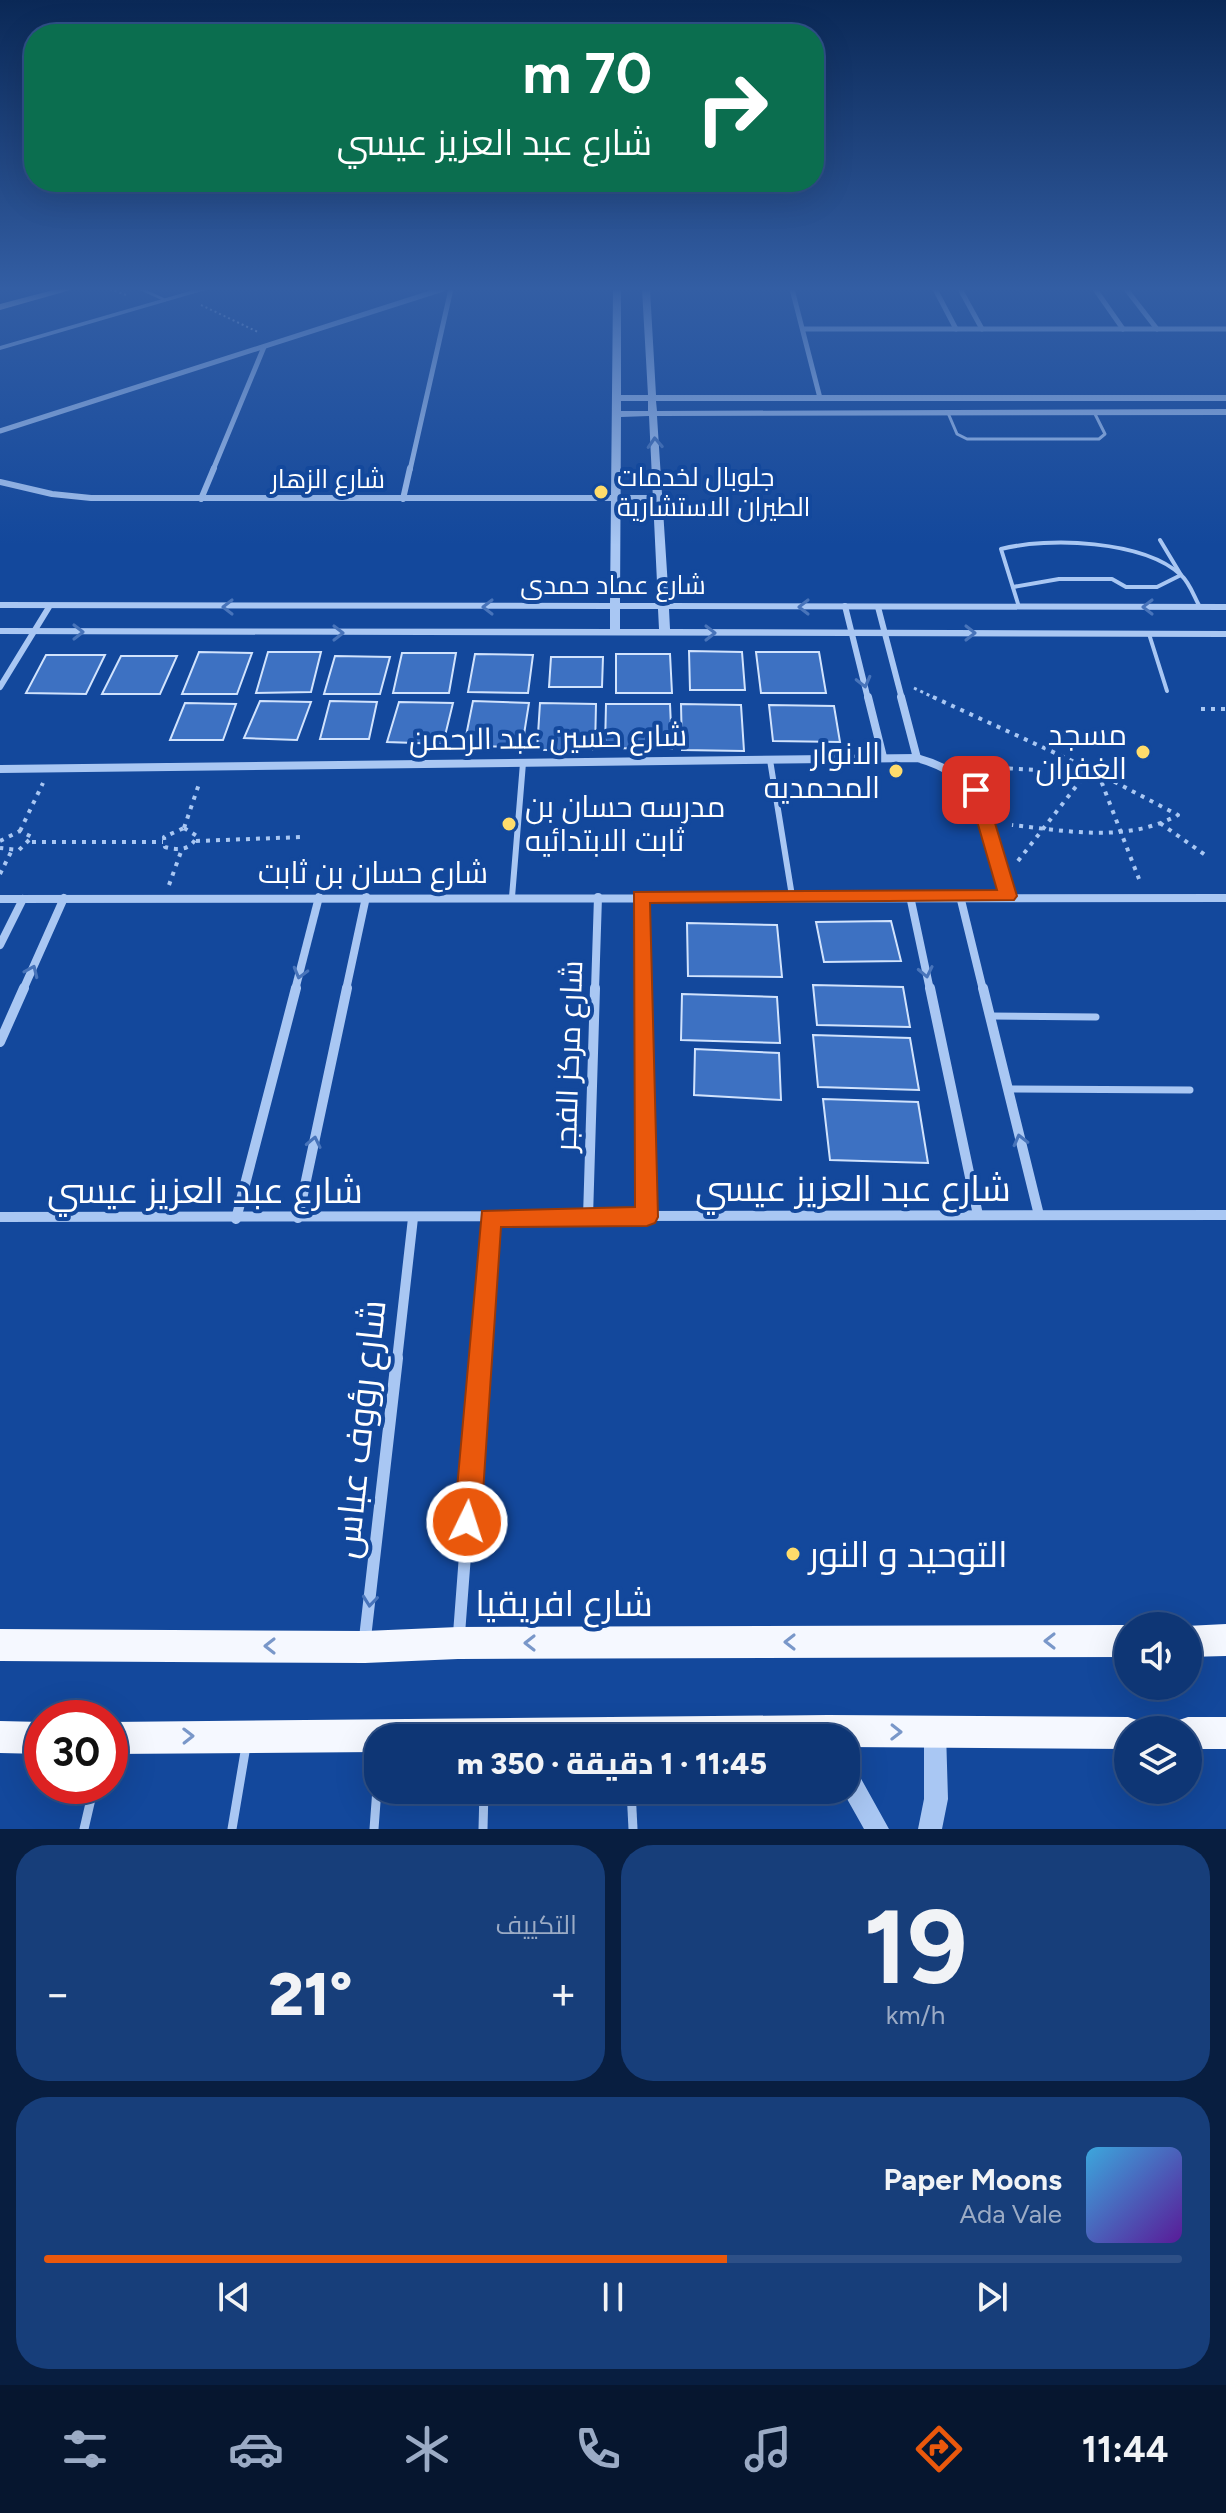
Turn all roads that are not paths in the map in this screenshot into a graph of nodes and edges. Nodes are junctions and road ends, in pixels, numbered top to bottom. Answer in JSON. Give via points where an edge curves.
{"nodes":[{"id":1,"x":178,"y":374,"type":"edge"},
{"id":2,"x":253,"y":374,"type":"edge"},
{"id":3,"x":431,"y":374,"type":"edge"},
{"id":4,"x":617,"y":374,"type":"edge"},
{"id":5,"x":652,"y":374,"type":"edge"},
{"id":6,"x":814,"y":374,"type":"edge"},
{"id":7,"x":617,"y":398,"type":"junction"},
{"id":8,"x":654,"y":398,"type":"junction"},
{"id":9,"x":820,"y":398,"type":"junction"},
{"id":10,"x":1226,"y":398,"type":"edge"},
{"id":11,"x":1094,"y":412,"type":"junction"},
{"id":12,"x":1226,"y":412,"type":"edge"},
{"id":13,"x":948,"y":413,"type":"junction"},
{"id":14,"x":617,"y":414,"type":"junction"},
{"id":15,"x":654,"y":414,"type":"junction"},
{"id":16,"x":0,"y":431,"type":"edge"},
{"id":17,"x":0,"y":482,"type":"edge"},
{"id":18,"x":616,"y":498,"type":"junction"},
{"id":19,"x":658,"y":498,"type":"junction"},
{"id":20,"x":201,"y":499,"type":"junction"},
{"id":21,"x":403,"y":499,"type":"junction"},
{"id":22,"x":1160,"y":540,"type":"dead end"},
{"id":23,"x":1181,"y":575,"type":"junction"},
{"id":24,"x":1013,"y":587,"type":"junction"},
{"id":25,"x":0,"y":605,"type":"edge"},
{"id":26,"x":845,"y":606,"type":"junction"},
{"id":27,"x":49,"y":607,"type":"junction"},
{"id":28,"x":615,"y":607,"type":"junction"},
{"id":29,"x":665,"y":607,"type":"junction"},
{"id":30,"x":878,"y":607,"type":"junction"},
{"id":31,"x":1019,"y":607,"type":"junction"},
{"id":32,"x":1200,"y":607,"type":"junction"},
{"id":33,"x":1226,"y":607,"type":"edge"},
{"id":34,"x":0,"y":631,"type":"edge"},
{"id":35,"x":33,"y":632,"type":"junction"},
{"id":36,"x":615,"y":633,"type":"junction"},
{"id":37,"x":665,"y":633,"type":"junction"},
{"id":38,"x":852,"y":633,"type":"junction"},
{"id":39,"x":885,"y":633,"type":"junction"},
{"id":40,"x":1149,"y":634,"type":"junction"},
{"id":41,"x":1226,"y":634,"type":"edge"},
{"id":42,"x":0,"y":687,"type":"edge"},
{"id":43,"x":1167,"y":691,"type":"dead end"},
{"id":44,"x":883,"y":757,"type":"junction"},
{"id":45,"x":917,"y":758,"type":"junction"},
{"id":46,"x":770,"y":760,"type":"junction"},
{"id":47,"x":523,"y":763,"type":"junction"},
{"id":48,"x":0,"y":769,"type":"edge"},
{"id":49,"x":792,"y":896,"type":"junction"},
{"id":50,"x":910,"y":896,"type":"junction"},
{"id":51,"x":960,"y":896,"type":"junction"},
{"id":52,"x":1008,"y":896,"type":"junction"},
{"id":53,"x":319,"y":897,"type":"junction"},
{"id":54,"x":366,"y":897,"type":"junction"},
{"id":55,"x":512,"y":897,"type":"junction"},
{"id":56,"x":598,"y":897,"type":"junction"},
{"id":57,"x":640,"y":897,"type":"junction"},
{"id":58,"x":64,"y":898,"type":"junction"},
{"id":59,"x":1226,"y":898,"type":"edge"},
{"id":60,"x":0,"y":899,"type":"edge"},
{"id":61,"x":23,"y":899,"type":"junction"},
{"id":62,"x":0,"y":945,"type":"edge"},
{"id":63,"x":990,"y":1016,"type":"junction"},
{"id":64,"x":1096,"y":1017,"type":"dead end"},
{"id":65,"x":0,"y":1042,"type":"edge"},
{"id":66,"x":1008,"y":1089,"type":"junction"},
{"id":67,"x":1190,"y":1090,"type":"dead end"},
{"id":68,"x":978,"y":1215,"type":"junction"},
{"id":69,"x":1039,"y":1215,"type":"junction"},
{"id":70,"x":1226,"y":1215,"type":"edge"},
{"id":71,"x":0,"y":1217,"type":"edge"},
{"id":72,"x":490,"y":1217,"type":"junction"},
{"id":73,"x":588,"y":1217,"type":"junction"},
{"id":74,"x":647,"y":1217,"type":"junction"},
{"id":75,"x":298,"y":1218,"type":"junction"},
{"id":76,"x":413,"y":1218,"type":"junction"},
{"id":77,"x":236,"y":1219,"type":"junction"},
{"id":78,"x":1226,"y":1640,"type":"edge"},
{"id":79,"x":1114,"y":1641,"type":"edge"},
{"id":80,"x":1202,"y":1641,"type":"edge"},
{"id":81,"x":458,"y":1643,"type":"junction"},
{"id":82,"x":0,"y":1645,"type":"edge"},
{"id":83,"x":365,"y":1647,"type":"junction"},
{"id":84,"x":935,"y":1732,"type":"junction"},
{"id":85,"x":860,"y":1733,"type":"edge"},
{"id":86,"x":1114,"y":1733,"type":"edge"},
{"id":87,"x":1202,"y":1733,"type":"edge"},
{"id":88,"x":1226,"y":1733,"type":"edge"},
{"id":89,"x":248,"y":1735,"type":"junction"},
{"id":90,"x":364,"y":1736,"type":"edge"},
{"id":91,"x":0,"y":1737,"type":"edge"},
{"id":92,"x":24,"y":1738,"type":"edge"},
{"id":93,"x":128,"y":1738,"type":"edge"},
{"id":94,"x":860,"y":1799,"type":"edge"},
{"id":95,"x":90,"y":1804,"type":"edge"},
{"id":96,"x":376,"y":1804,"type":"edge"},
{"id":97,"x":484,"y":1804,"type":"edge"},
{"id":98,"x":632,"y":1804,"type":"edge"},
{"id":99,"x":84,"y":1829,"type":"edge"},
{"id":100,"x":232,"y":1829,"type":"edge"},
{"id":101,"x":374,"y":1829,"type":"edge"},
{"id":102,"x":483,"y":1829,"type":"edge"},
{"id":103,"x":633,"y":1829,"type":"edge"},
{"id":104,"x":877,"y":1829,"type":"edge"},
{"id":105,"x":930,"y":1829,"type":"edge"}],
"edges":[{"from":1,"to":16,"type":"street"},
{"from":2,"to":20,"type":"street"},
{"from":3,"to":21,"type":"street"},
{"from":4,"to":7,"type":"street"},
{"from":5,"to":8,"type":"street"},
{"from":6,"to":9,"type":"street"},
{"from":7,"to":8,"type":"street"},
{"from":7,"to":14,"type":"street"},
{"from":8,"to":9,"type":"street"},
{"from":8,"to":15,"type":"street"},
{"from":9,"to":10,"type":"street"},
{"from":11,"to":12,"type":"street"},
{"from":11,"to":13,"type":"street"},
{"from":11,"to":13,"type":"lane","via":[[1105,436],[1094,440],[967,439],[957,434]]},
{"from":13,"to":15,"type":"street"},
{"from":14,"to":15,"type":"street"},
{"from":14,"to":18,"type":"street"},
{"from":19,"to":15,"type":"street","one_way":true},
{"from":17,"to":20,"type":"street","name":"شارع الزهار","via":[[65,496]]},
{"from":18,"to":19,"type":"street","name":"شارع الزهار"},
{"from":18,"to":21,"type":"street","name":"شارع الزهار"},
{"from":18,"to":28,"type":"street"},
{"from":19,"to":29,"type":"street"},
{"from":20,"to":21,"type":"street","name":"شارع الزهار"},
{"from":22,"to":23,"type":"lane"},
{"from":23,"to":24,"type":"lane","via":[[1157,587],[1072,579]]},
{"from":23,"to":24,"type":"lane","via":[[1122,551],[1035,542],[1001,549]]},
{"from":23,"to":32,"type":"lane"},
{"from":24,"to":31,"type":"lane"},
{"from":25,"to":27,"type":"street","name":"شارع عماد حمدى"},
{"from":26,"to":29,"type":"street","name":"شارع عماد حمدى","one_way":true},
{"from":26,"to":30,"type":"street","name":"شارع عماد حمدى"},
{"from":26,"to":38,"type":"street"},
{"from":28,"to":27,"type":"street","name":"شارع عماد حمدى","one_way":true},
{"from":27,"to":35,"type":"street"},
{"from":28,"to":29,"type":"street","name":"شارع عماد حمدى"},
{"from":28,"to":36,"type":"street"},
{"from":29,"to":37,"type":"street"},
{"from":30,"to":31,"type":"street","name":"شارع عماد حمدى"},
{"from":30,"to":39,"type":"street"},
{"from":32,"to":31,"type":"street","name":"شارع عماد حمدى","one_way":true},
{"from":32,"to":33,"type":"street","name":"شارع عماد حمدى"},
{"from":34,"to":35,"type":"street","name":"شارع عماد حمدى"},
{"from":35,"to":36,"type":"street","name":"شارع عماد حمدى","one_way":true},
{"from":35,"to":42,"type":"street"},
{"from":36,"to":37,"type":"street","name":"شارع عماد حمدى"},
{"from":37,"to":38,"type":"street","name":"شارع عماد حمدى","one_way":true},
{"from":38,"to":39,"type":"street","name":"شارع عماد حمدى"},
{"from":38,"to":44,"type":"street","one_way":true},
{"from":39,"to":40,"type":"street","name":"شارع عماد حمدى","one_way":true},
{"from":39,"to":45,"type":"street"},
{"from":40,"to":41,"type":"street","name":"شارع عماد حمدى"},
{"from":40,"to":43,"type":"lane"},
{"from":44,"to":45,"type":"street","name":"شارع حسين عبد الرحمن"},
{"from":44,"to":46,"type":"street","name":"شارع حسين عبد الرحمن"},
{"from":45,"to":52,"type":"street","name":"شارع حسين عبد الرحمن","via":[[953,768],[976,790]]},
{"from":46,"to":47,"type":"street","name":"شارع حسين عبد الرحمن"},
{"from":46,"to":49,"type":"lane"},
{"from":47,"to":48,"type":"street","name":"شارع حسين عبد الرحمن"},
{"from":47,"to":55,"type":"lane"},
{"from":49,"to":50,"type":"street","name":"شارع حسان بن ثابت"},
{"from":49,"to":57,"type":"street","name":"شارع حسان بن ثابت"},
{"from":50,"to":51,"type":"street","name":"شارع حسان بن ثابت"},
{"from":50,"to":68,"type":"street","one_way":true},
{"from":51,"to":52,"type":"street","name":"شارع حسان بن ثابت"},
{"from":51,"to":63,"type":"street"},
{"from":52,"to":59,"type":"street","name":"شارع حسان بن ثابت"},
{"from":53,"to":54,"type":"street","name":"شارع حسان بن ثابت"},
{"from":53,"to":58,"type":"street","name":"شارع حسان بن ثابت"},
{"from":53,"to":77,"type":"street","one_way":true},
{"from":54,"to":55,"type":"street","name":"شارع حسان بن ثابت"},
{"from":75,"to":54,"type":"street","one_way":true},
{"from":55,"to":56,"type":"street","name":"شارع حسان بن ثابت"},
{"from":56,"to":57,"type":"street","name":"شارع حسان بن ثابت"},
{"from":56,"to":73,"type":"street","name":"شارع مركز الفجر"},
{"from":57,"to":74,"type":"street"},
{"from":58,"to":61,"type":"street","name":"شارع حسان بن ثابت"},
{"from":65,"to":58,"type":"street","one_way":true},
{"from":60,"to":61,"type":"street","name":"شارع حسان بن ثابت"},
{"from":61,"to":62,"type":"street"},
{"from":63,"to":64,"type":"lane"},
{"from":63,"to":66,"type":"street"},
{"from":66,"to":67,"type":"lane"},
{"from":69,"to":66,"type":"street","one_way":true},
{"from":68,"to":69,"type":"street","name":"شارع عبد العزيز عيسي"},
{"from":68,"to":74,"type":"street","name":"شارع عبد العزيز عيسي"},
{"from":69,"to":70,"type":"street","name":"شارع عبد العزيز عيسي"},
{"from":71,"to":77,"type":"street","name":"شارع عبد العزيز عيسي"},
{"from":72,"to":73,"type":"street","name":"شارع عبد العزيز عيسي"},
{"from":72,"to":76,"type":"street","name":"شارع عبد العزيز عيسي"},
{"from":72,"to":81,"type":"street"},
{"from":73,"to":74,"type":"street","name":"شارع عبد العزيز عيسي"},
{"from":75,"to":76,"type":"street","name":"شارع عبد العزيز عيسي"},
{"from":75,"to":77,"type":"street","name":"شارع عبد العزيز عيسي"},
{"from":76,"to":83,"type":"street","name":"شارع رؤوف عباس","one_way":true},
{"from":78,"to":80,"type":"main road"},
{"from":79,"to":81,"type":"main road","name":"شارع افريقيا","one_way":true},
{"from":81,"to":83,"type":"main road","name":"شارع افريقيا"},
{"from":83,"to":82,"type":"main road","name":"شارع افريقيا","one_way":true},
{"from":85,"to":84,"type":"main road","one_way":true},
{"from":84,"to":86,"type":"main road"},
{"from":84,"to":105,"type":"street","via":[[936,1799]]},
{"from":87,"to":88,"type":"main road"},
{"from":89,"to":90,"type":"main road"},
{"from":93,"to":89,"type":"main road","one_way":true},
{"from":89,"to":100,"type":"lane"},
{"from":91,"to":92,"type":"main road"},
{"from":94,"to":104,"type":"street"},
{"from":95,"to":99,"type":"lane"},
{"from":96,"to":101,"type":"lane"},
{"from":97,"to":102,"type":"lane"},
{"from":98,"to":103,"type":"lane"}]}
